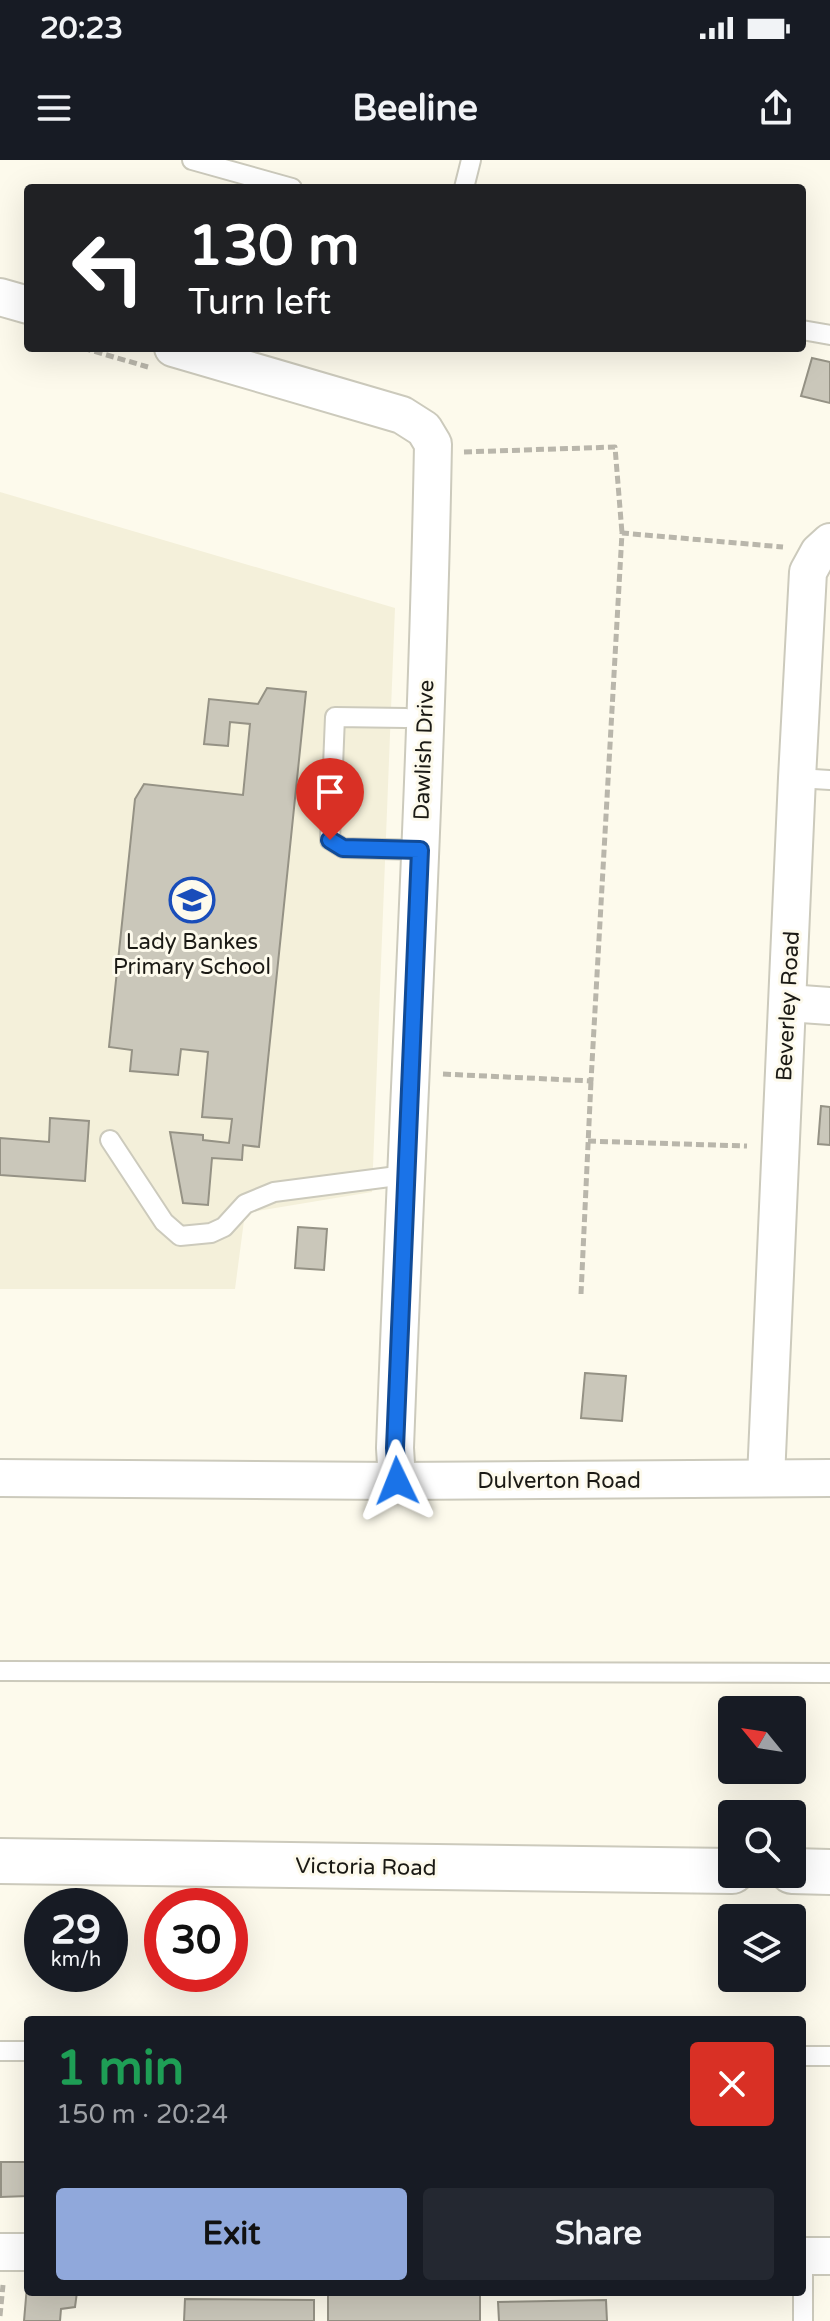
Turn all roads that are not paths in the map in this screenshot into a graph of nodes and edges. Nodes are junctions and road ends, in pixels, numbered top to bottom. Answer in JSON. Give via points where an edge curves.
{"nodes":[{"id":1,"x":192,"y":160,"type":"edge"},
{"id":2,"x":471,"y":160,"type":"edge"},
{"id":3,"x":278,"y":184,"type":"edge"},
{"id":4,"x":465,"y":184,"type":"edge"},
{"id":5,"x":0,"y":297,"type":"edge"},
{"id":6,"x":24,"y":304,"type":"edge"},
{"id":7,"x":806,"y":331,"type":"edge"},
{"id":8,"x":830,"y":335,"type":"edge"},
{"id":9,"x":187,"y":352,"type":"edge"},
{"id":10,"x":830,"y":542,"type":"edge"},
{"id":11,"x":406,"y":718,"type":"dead end"},
{"id":12,"x":813,"y":779,"type":"edge"},
{"id":13,"x":420,"y":850,"type":"junction"},
{"id":14,"x":788,"y":1003,"type":"junction"},
{"id":15,"x":830,"y":1006,"type":"edge"},
{"id":16,"x":110,"y":1140,"type":"dead end"},
{"id":17,"x":405,"y":1175,"type":"junction"},
{"id":18,"x":0,"y":1478,"type":"edge"},
{"id":19,"x":766,"y":1478,"type":"junction"},
{"id":20,"x":830,"y":1478,"type":"edge"},
{"id":21,"x":397,"y":1481,"type":"junction"},
{"id":22,"x":0,"y":1671,"type":"edge"},
{"id":23,"x":830,"y":1673,"type":"edge"},
{"id":24,"x":0,"y":1861,"type":"edge"},
{"id":25,"x":718,"y":1871,"type":"edge"},
{"id":26,"x":806,"y":1871,"type":"edge"},
{"id":27,"x":830,"y":1872,"type":"edge"},
{"id":28,"x":0,"y":2051,"type":"edge"},
{"id":29,"x":24,"y":2051,"type":"edge"},
{"id":30,"x":806,"y":2056,"type":"edge"},
{"id":31,"x":830,"y":2056,"type":"edge"},
{"id":32,"x":812,"y":2256,"type":"edge"},
{"id":33,"x":803,"y":2321,"type":"edge"}],
"edges":[{"from":1,"to":3,"type":"lane"},
{"from":2,"to":4,"type":"lane"},
{"from":5,"to":6,"type":"street"},
{"from":7,"to":8,"type":"lane"},
{"from":9,"to":13,"type":"street","name":"Dawlish Drive","via":[[402,415],[424,429],[433,444]]},
{"from":10,"to":12,"type":"street","name":"Beverley Road","via":[[808,572]]},
{"from":11,"to":13,"type":"lane","via":[[335,717],[330,840],[343,848]]},
{"from":12,"to":14,"type":"street","name":"Beverley Road"},
{"from":13,"to":17,"type":"street","name":"Dawlish Drive"},
{"from":14,"to":15,"type":"street"},
{"from":14,"to":19,"type":"street","name":"Beverley Road"},
{"from":16,"to":17,"type":"lane","via":[[164,1222],[180,1236],[224,1227],[245,1204],[274,1192]]},
{"from":17,"to":21,"type":"street","name":"Dawlish Drive"},
{"from":18,"to":21,"type":"street","name":"Dulverton Road"},
{"from":19,"to":20,"type":"street","name":"Dulverton Road"},
{"from":19,"to":21,"type":"street","name":"Dulverton Road"},
{"from":22,"to":23,"type":"lane"},
{"from":24,"to":25,"type":"street","name":"Victoria Road"},
{"from":26,"to":27,"type":"street"},
{"from":28,"to":29,"type":"lane"},
{"from":30,"to":31,"type":"lane"},
{"from":32,"to":33,"type":"lane"}]}
